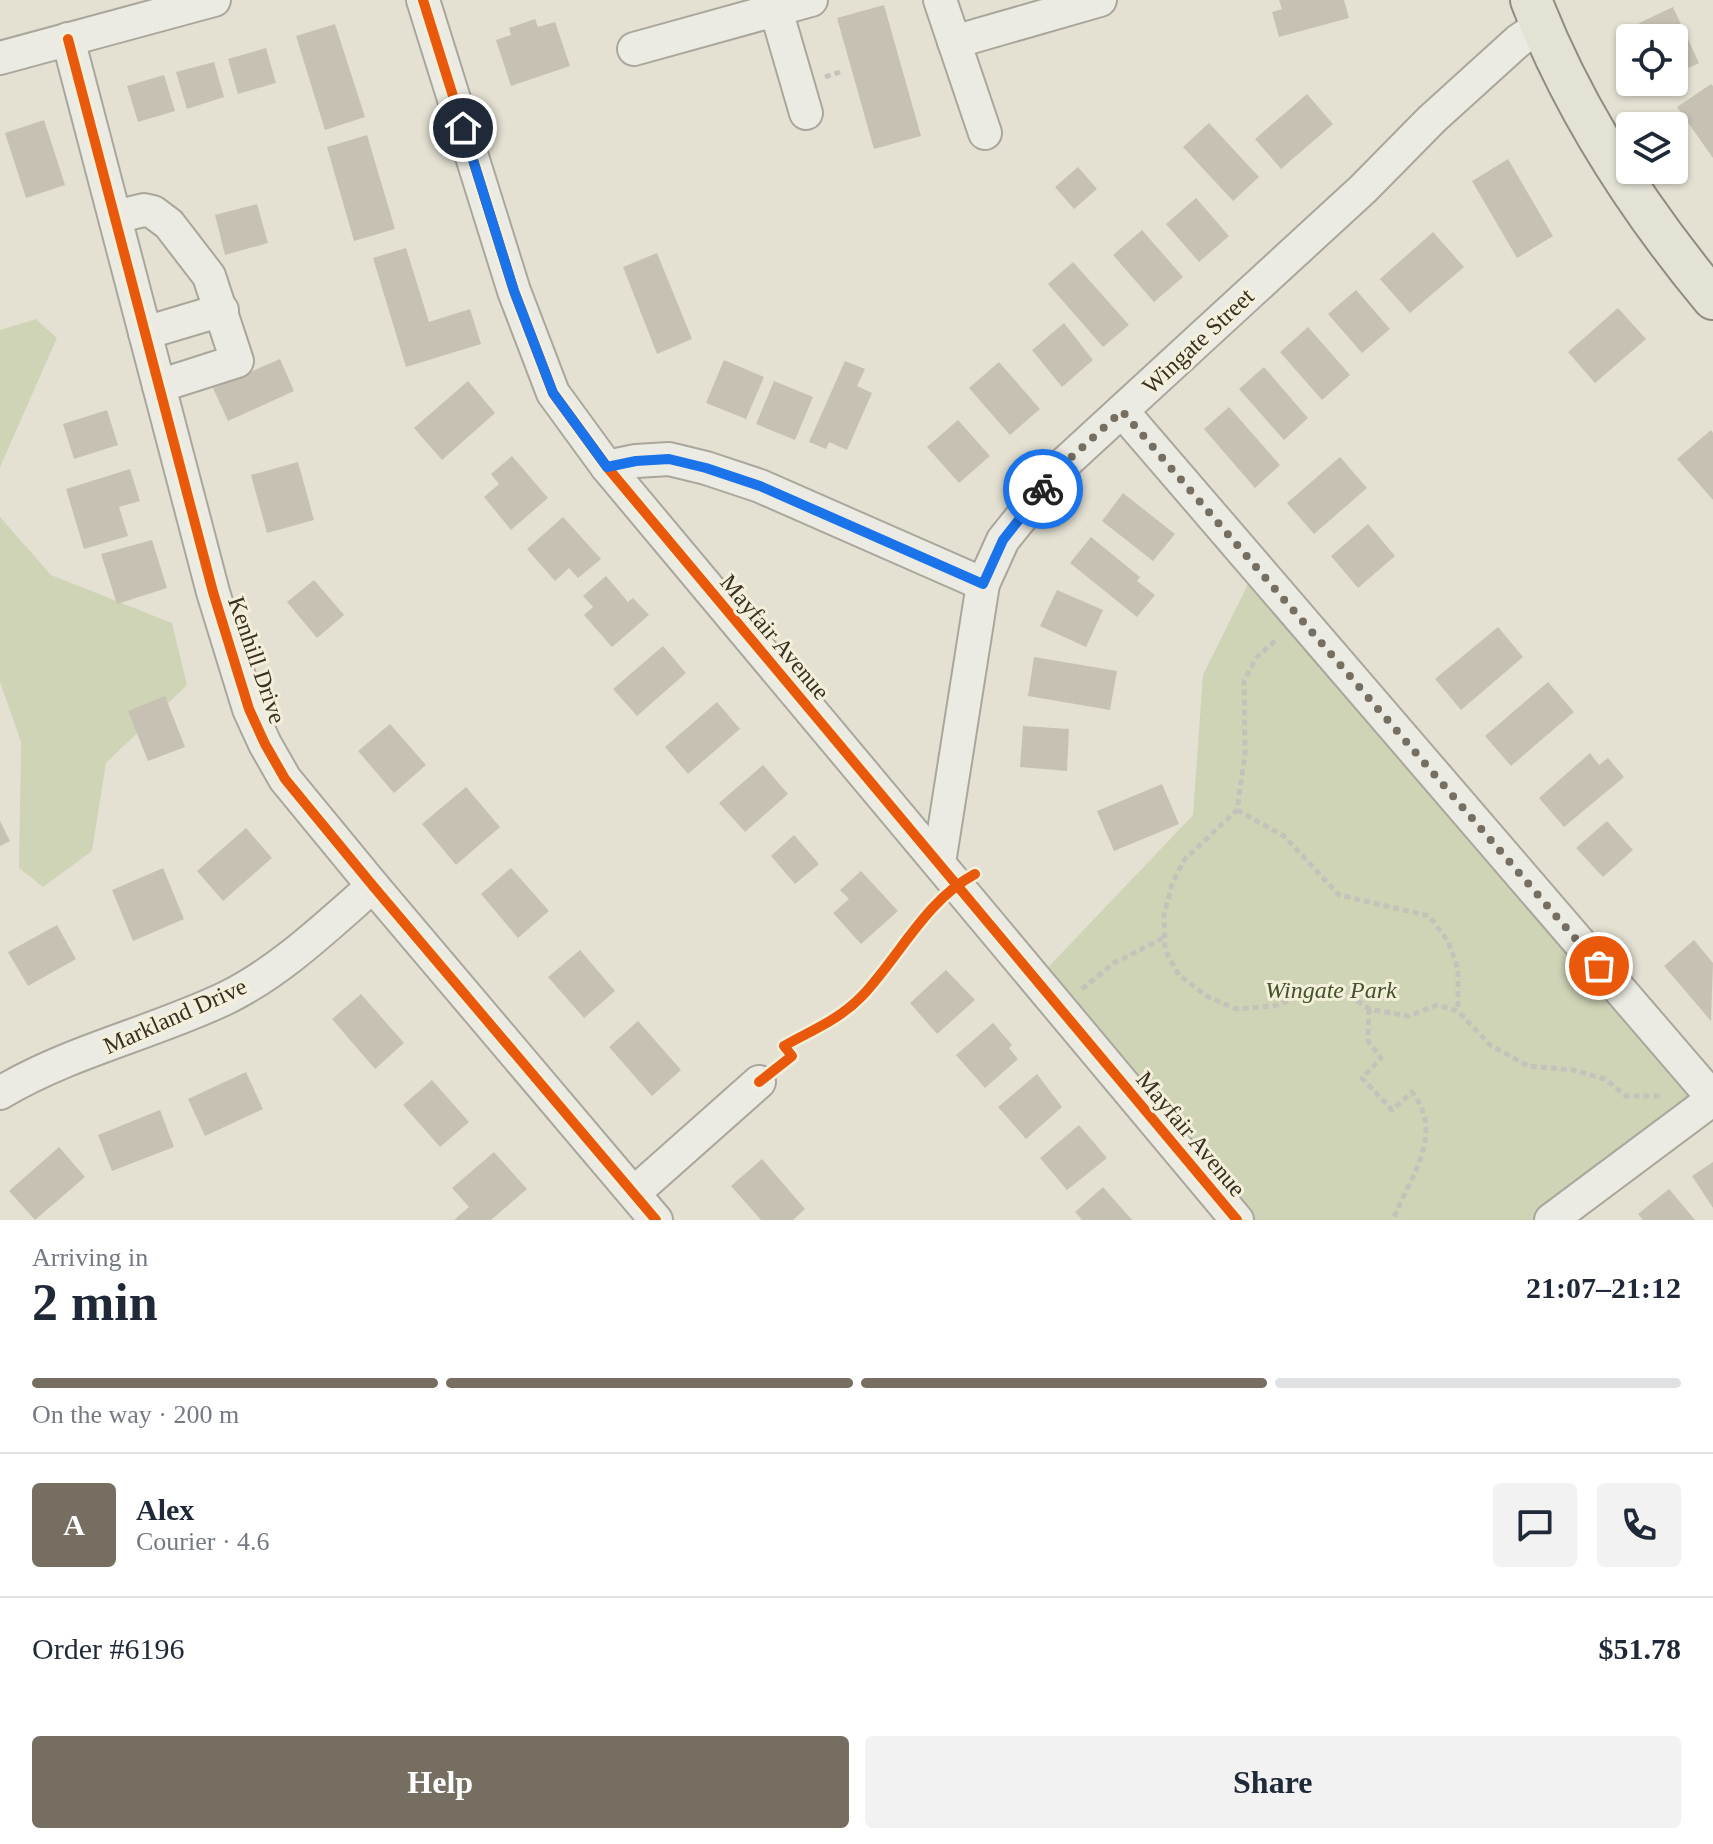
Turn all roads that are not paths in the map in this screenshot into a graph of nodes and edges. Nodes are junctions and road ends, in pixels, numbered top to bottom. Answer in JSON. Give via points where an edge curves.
{"nodes":[{"id":1,"x":214,"y":0,"type":"edge"},
{"id":2,"x":423,"y":0,"type":"edge"},
{"id":3,"x":811,"y":0,"type":"edge"},
{"id":4,"x":940,"y":0,"type":"edge"},
{"id":5,"x":1100,"y":0,"type":"edge"},
{"id":6,"x":776,"y":10,"type":"junction"},
{"id":7,"x":1536,"y":12,"type":"edge"},
{"id":8,"x":68,"y":39,"type":"junction"},
{"id":9,"x":954,"y":42,"type":"junction"},
{"id":10,"x":634,"y":49,"type":"dead end"},
{"id":11,"x":0,"y":58,"type":"edge"},
{"id":12,"x":806,"y":113,"type":"dead end"},
{"id":13,"x":985,"y":133,"type":"dead end"},
{"id":14,"x":115,"y":217,"type":"junction"},
{"id":15,"x":1713,"y":299,"type":"edge"},
{"id":16,"x":222,"y":310,"type":"junction"},
{"id":17,"x":145,"y":333,"type":"junction"},
{"id":18,"x":159,"y":386,"type":"junction"},
{"id":19,"x":1122,"y":411,"type":"junction"},
{"id":20,"x":607,"y":467,"type":"junction"},
{"id":21,"x":983,"y":584,"type":"junction"},
{"id":22,"x":939,"y":863,"type":"junction"},
{"id":23,"x":373,"y":886,"type":"junction"},
{"id":24,"x":759,"y":1082,"type":"dead end"},
{"id":25,"x":1,"y":1089,"type":"edge"},
{"id":26,"x":1713,"y":1098,"type":"edge"},
{"id":27,"x":634,"y":1193,"type":"junction"},
{"id":28,"x":656,"y":1220,"type":"edge"},
{"id":29,"x":1237,"y":1220,"type":"edge"},
{"id":30,"x":1551,"y":1220,"type":"edge"}],
"edges":[{"from":1,"to":8,"type":"street"},
{"from":2,"to":20,"type":"street","name":"Mayfair Avenue","via":[[514,291],[553,393]]},
{"from":3,"to":6,"type":"street"},
{"from":4,"to":9,"type":"street"},
{"from":5,"to":9,"type":"street"},
{"from":6,"to":10,"type":"street"},
{"from":6,"to":12,"type":"street"},
{"from":7,"to":15,"type":"main road","via":[[1620,172]]},
{"from":7,"to":19,"type":"street","name":"Wingate Street","via":[[1518,41]]},
{"from":8,"to":11,"type":"street"},
{"from":8,"to":14,"type":"street","name":"Kenhill Drive"},
{"from":9,"to":13,"type":"street"},
{"from":14,"to":16,"type":"street","via":[[144,210],[169,224],[209,276]]},
{"from":14,"to":17,"type":"street","name":"Kenhill Drive"},
{"from":16,"to":17,"type":"street"},
{"from":16,"to":18,"type":"street","via":[[237,361]]},
{"from":17,"to":18,"type":"street","name":"Kenhill Drive"},
{"from":18,"to":23,"type":"street","name":"Kenhill Drive","via":[[249,709],[285,779]]},
{"from":19,"to":21,"type":"street","name":"Wingate Street","via":[[1065,463],[1012,528]]},
{"from":19,"to":26,"type":"street"},
{"from":20,"to":21,"type":"street","via":[[669,459],[706,468],[760,486]]},
{"from":20,"to":22,"type":"street","name":"Mayfair Avenue"},
{"from":21,"to":22,"type":"street","name":"Wingate Street"},
{"from":22,"to":29,"type":"street","name":"Mayfair Avenue"},
{"from":23,"to":25,"type":"street","name":"Markland Drive","via":[[312,939],[229,997]]},
{"from":23,"to":27,"type":"street","name":"Kenhill Drive"},
{"from":24,"to":27,"type":"street"},
{"from":26,"to":30,"type":"street"},
{"from":27,"to":28,"type":"street","name":"Kenhill Drive"}]}
